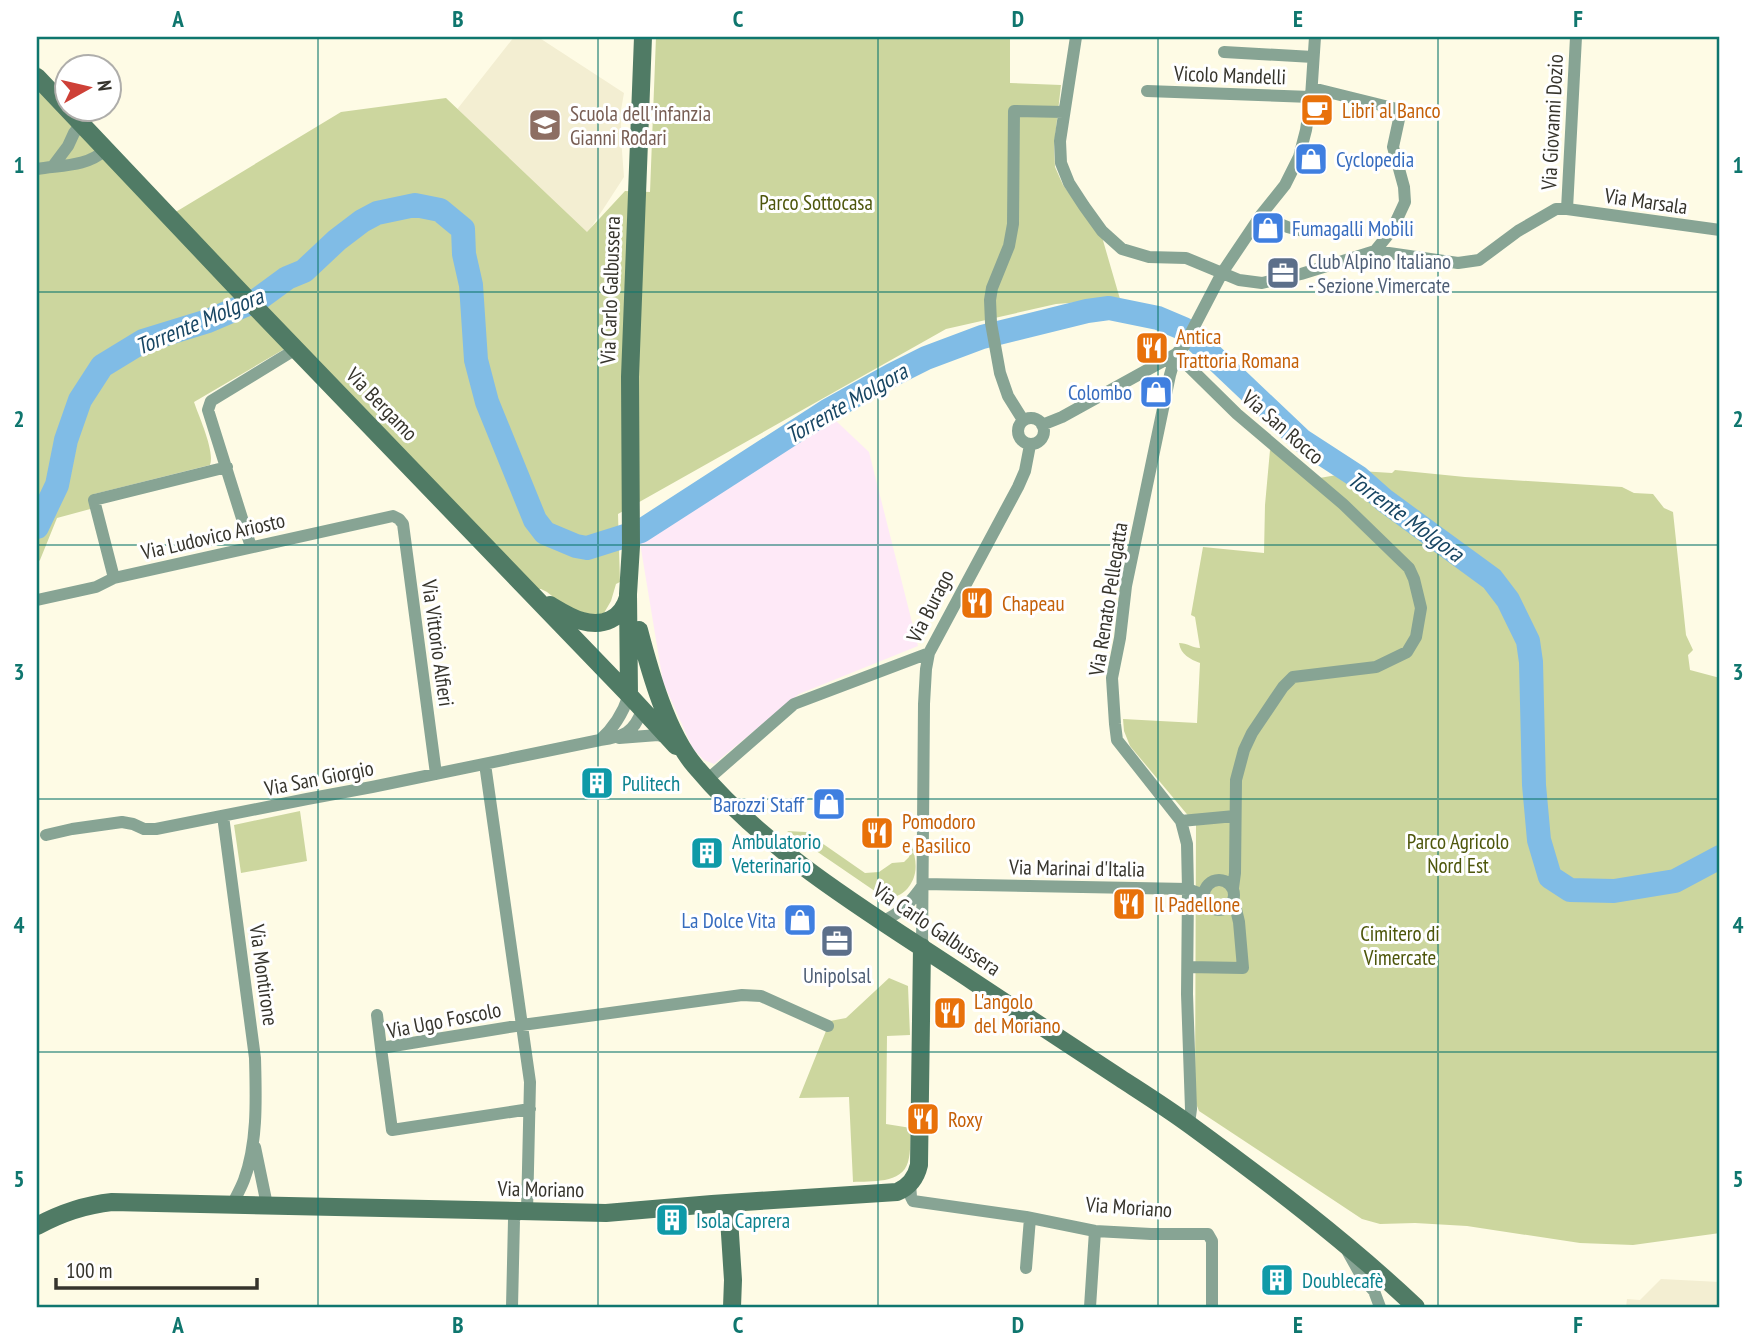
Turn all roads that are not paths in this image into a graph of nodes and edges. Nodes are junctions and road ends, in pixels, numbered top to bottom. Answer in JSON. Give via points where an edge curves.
{"nodes":[{"id":1,"x":643,"y":37,"type":"edge"},
{"id":2,"x":1076,"y":37,"type":"edge"},
{"id":3,"x":1315,"y":37,"type":"edge"},
{"id":4,"x":1576,"y":37,"type":"edge"},
{"id":5,"x":1224,"y":52,"type":"dead end"},
{"id":6,"x":1313,"y":57,"type":"junction"},
{"id":7,"x":37,"y":77,"type":"edge"},
{"id":8,"x":1147,"y":91,"type":"dead end"},
{"id":9,"x":1311,"y":92,"type":"junction"},
{"id":10,"x":1064,"y":112,"type":"junction"},
{"id":11,"x":81,"y":124,"type":"junction"},
{"id":12,"x":105,"y":150,"type":"junction"},
{"id":13,"x":53,"y":166,"type":"junction"},
{"id":14,"x":37,"y":169,"type":"edge"},
{"id":15,"x":1566,"y":209,"type":"junction"},
{"id":16,"x":1261,"y":215,"type":"junction"},
{"id":17,"x":1314,"y":230,"type":"dead end"},
{"id":18,"x":1720,"y":230,"type":"edge"},
{"id":19,"x":1375,"y":251,"type":"junction"},
{"id":20,"x":1222,"y":273,"type":"junction"},
{"id":21,"x":296,"y":349,"type":"junction"},
{"id":22,"x":1180,"y":350,"type":"junction"},
{"id":23,"x":1023,"y":420,"type":"junction"},
{"id":24,"x":1042,"y":425,"type":"junction"},
{"id":25,"x":1030,"y":445,"type":"junction"},
{"id":26,"x":227,"y":467,"type":"junction"},
{"id":27,"x":399,"y":519,"type":"joint"},
{"id":28,"x":631,"y":546,"type":"junction"},
{"id":29,"x":251,"y":547,"type":"junction"},
{"id":30,"x":114,"y":578,"type":"junction"},
{"id":31,"x":532,"y":594,"type":"junction"},
{"id":32,"x":628,"y":594,"type":"junction"},
{"id":33,"x":37,"y":600,"type":"edge"},
{"id":34,"x":639,"y":630,"type":"junction"},
{"id":35,"x":929,"y":653,"type":"junction"},
{"id":36,"x":629,"y":695,"type":"junction"},
{"id":37,"x":642,"y":710,"type":"junction"},
{"id":38,"x":615,"y":738,"type":"junction"},
{"id":39,"x":668,"y":738,"type":"junction"},
{"id":40,"x":600,"y":740,"type":"junction"},
{"id":41,"x":485,"y":764,"type":"junction"},
{"id":42,"x":693,"y":764,"type":"junction"},
{"id":43,"x":436,"y":774,"type":"junction"},
{"id":44,"x":707,"y":780,"type":"junction"},
{"id":45,"x":223,"y":816,"type":"junction"},
{"id":46,"x":1235,"y":816,"type":"junction"},
{"id":47,"x":1181,"y":821,"type":"junction"},
{"id":48,"x":46,"y":835,"type":"dead end"},
{"id":49,"x":923,"y":884,"type":"junction"},
{"id":50,"x":1188,"y":890,"type":"junction"},
{"id":51,"x":1233,"y":894,"type":"junction"},
{"id":52,"x":1203,"y":895,"type":"junction"},
{"id":53,"x":883,"y":921,"type":"junction"},
{"id":54,"x":922,"y":947,"type":"junction"},
{"id":55,"x":1188,"y":967,"type":"junction"},
{"id":56,"x":377,"y":1015,"type":"dead end"},
{"id":57,"x":522,"y":1025,"type":"junction"},
{"id":58,"x":828,"y":1026,"type":"dead end"},
{"id":59,"x":381,"y":1048,"type":"junction"},
{"id":60,"x":530,"y":1109,"type":"junction"},
{"id":61,"x":1189,"y":1124,"type":"junction"},
{"id":62,"x":254,"y":1140,"type":"junction"},
{"id":63,"x":910,"y":1184,"type":"junction"},
{"id":64,"x":724,"y":1203,"type":"junction"},
{"id":65,"x":232,"y":1205,"type":"junction"},
{"id":66,"x":267,"y":1205,"type":"junction"},
{"id":67,"x":522,"y":1212,"type":"junction"},
{"id":68,"x":1030,"y":1218,"type":"junction"},
{"id":69,"x":37,"y":1226,"type":"edge"},
{"id":70,"x":1095,"y":1231,"type":"junction"},
{"id":71,"x":1342,"y":1242,"type":"junction"},
{"id":72,"x":1026,"y":1268,"type":"dead end"},
{"id":73,"x":512,"y":1307,"type":"edge"},
{"id":74,"x":730,"y":1307,"type":"edge"},
{"id":75,"x":1090,"y":1307,"type":"edge"},
{"id":76,"x":1212,"y":1307,"type":"edge"},
{"id":77,"x":1380,"y":1307,"type":"edge"},
{"id":78,"x":1415,"y":1307,"type":"edge"}],
"edges":[{"from":1,"to":28,"type":"street","name":"Via Carlo Galbussera","via":[[630,377]]},
{"from":2,"to":10,"type":"street"},
{"from":3,"to":6,"type":"street"},
{"from":4,"to":15,"type":"street","name":"Via Giovanni Dozio"},
{"from":5,"to":6,"type":"street"},
{"from":6,"to":9,"type":"street"},
{"from":7,"to":11,"type":"street","name":"Via Bergamo"},
{"from":8,"to":9,"type":"street","name":"Vicolo Mandelli"},
{"from":9,"to":16,"type":"street","via":[[1299,157],[1285,185]]},
{"from":9,"to":19,"type":"street","name":"Vicolo Mandelli","via":[[1401,110],[1393,147],[1405,202],[1392,230]]},
{"from":10,"to":20,"type":"street","via":[[1061,163],[1102,231],[1122,249],[1149,257],[1186,258]]},
{"from":10,"to":23,"type":"street","via":[[1014,111],[1013,224],[990,294],[1000,373],[1007,396]]},
{"from":11,"to":12,"type":"street","name":"Via Bergamo"},
{"from":11,"to":13,"type":"street"},
{"from":12,"to":13,"type":"street","via":[[78,164]]},
{"from":12,"to":21,"type":"street","name":"Via Bergamo"},
{"from":13,"to":14,"type":"street"},
{"from":15,"to":18,"type":"street","name":"Via Marsala"},
{"from":15,"to":19,"type":"street","via":[[1556,209],[1518,231],[1479,260],[1458,263]]},
{"from":16,"to":17,"type":"street","via":[[1285,227]]},
{"from":16,"to":20,"type":"street"},
{"from":19,"to":20,"type":"street","via":[[1262,283],[1239,281]]},
{"from":20,"to":22,"type":"street"},
{"from":21,"to":26,"type":"street","via":[[211,401],[208,410]]},
{"from":21,"to":31,"type":"street","name":"Via Bergamo"},
{"from":22,"to":24,"type":"street"},
{"from":22,"to":46,"type":"street","name":"Via San Rocco","via":[[1237,414],[1343,504],[1409,568],[1421,608],[1416,637],[1407,652],[1376,667],[1293,677],[1283,687],[1244,750]]},
{"from":22,"to":47,"type":"street","name":"Via Renato Pellegatta","via":[[1170,375],[1126,586],[1112,678],[1117,740]]},
{"from":23,"to":24,"type":"street","via":[[1034,418]]},
{"from":23,"to":25,"type":"street","name":"Via Burago","via":[[1018,435]]},
{"from":24,"to":25,"type":"street","name":"Via Burago","via":[[1042,438]]},
{"from":25,"to":35,"type":"street","name":"Via Burago","via":[[1018,488]]},
{"from":26,"to":29,"type":"street"},
{"from":26,"to":30,"type":"street","via":[[94,500]]},
{"from":27,"to":29,"type":"street","name":"Via Ludovico Ariosto","via":[[393,516]]},
{"from":27,"to":43,"type":"street","name":"Via Vittorio Alfieri"},
{"from":28,"to":32,"type":"street","name":"Via Carlo Galbussera"},
{"from":28,"to":34,"type":"street","name":"Via Carlo Galbussera"},
{"from":29,"to":30,"type":"street","name":"Via Ludovico Ariosto"},
{"from":30,"to":33,"type":"street","name":"Via Ludovico Ariosto","via":[[96,587]]},
{"from":31,"to":32,"type":"street","via":[[578,620],[594,623],[619,615]]},
{"from":31,"to":36,"type":"street","name":"Via Bergamo"},
{"from":32,"to":36,"type":"street","name":"Via Carlo Galbussera"},
{"from":34,"to":37,"type":"street","name":"Via Carlo Galbussera","via":[[645,688]]},
{"from":34,"to":42,"type":"street","name":"Via Carlo Galbussera","via":[[656,691]]},
{"from":35,"to":44,"type":"street","via":[[794,704]]},
{"from":35,"to":49,"type":"street","name":"Via Burago","via":[[924,704]]},
{"from":36,"to":37,"type":"street","name":"Via Bergamo"},
{"from":36,"to":40,"type":"street","via":[[620,717]]},
{"from":37,"to":38,"type":"street","via":[[633,729]]},
{"from":37,"to":39,"type":"street","name":"Via Bergamo"},
{"from":38,"to":39,"type":"street","name":"Via San Giorgio"},
{"from":38,"to":40,"type":"street","name":"Via San Giorgio"},
{"from":39,"to":42,"type":"street","name":"Via Bergamo"},
{"from":40,"to":41,"type":"street","name":"Via San Giorgio"},
{"from":41,"to":43,"type":"street","name":"Via San Giorgio"},
{"from":41,"to":57,"type":"street","name":"Via Ugo Foscolo"},
{"from":42,"to":44,"type":"street","name":"Via Carlo Galbussera"},
{"from":43,"to":45,"type":"street","name":"Via San Giorgio"},
{"from":44,"to":53,"type":"street","name":"Via Carlo Galbussera","via":[[761,834]]},
{"from":45,"to":48,"type":"street","name":"Via San Giorgio","via":[[156,829],[122,822]]},
{"from":45,"to":62,"type":"street","name":"Via Montirone","via":[[255,1058]]},
{"from":46,"to":47,"type":"street"},
{"from":46,"to":51,"type":"street","name":"Via San Rocco"},
{"from":47,"to":50,"type":"street","name":"Via Renato Pellegatta","via":[[1187,844]]},
{"from":49,"to":50,"type":"street","name":"Via Marinai d'Italia"},
{"from":49,"to":53,"type":"street","via":[[906,906]]},
{"from":49,"to":54,"type":"street","name":"Via Burago"},
{"from":50,"to":52,"type":"street","name":"Via Marinai d'Italia"},
{"from":50,"to":55,"type":"street","name":"Via Renato Pellegatta"},
{"from":51,"to":52,"type":"street","via":[[1225,881],[1216,880],[1207,885]]},
{"from":51,"to":52,"type":"street","via":[[1227,908],[1218,911],[1206,904]]},
{"from":51,"to":55,"type":"street","name":"Via San Rocco","via":[[1243,968]]},
{"from":53,"to":54,"type":"street","name":"Via Carlo Galbussera"},
{"from":54,"to":61,"type":"street","name":"Via Carlo Galbussera"},
{"from":54,"to":63,"type":"street","name":"Via Burago","via":[[920,1156]]},
{"from":55,"to":61,"type":"street","name":"Via Renato Pellegatta"},
{"from":56,"to":59,"type":"street"},
{"from":57,"to":58,"type":"street","name":"Via Ugo Foscolo","via":[[743,995],[761,996]]},
{"from":57,"to":59,"type":"street","name":"Via Ugo Foscolo"},
{"from":57,"to":60,"type":"street","name":"Via Ugo Foscolo"},
{"from":59,"to":60,"type":"street","name":"Via Ugo Foscolo","via":[[392,1130]]},
{"from":60,"to":67,"type":"street","name":"Via Ugo Foscolo"},
{"from":61,"to":71,"type":"street","name":"Via Carlo Galbussera"},
{"from":62,"to":65,"type":"street","via":[[244,1181]]},
{"from":62,"to":66,"type":"street"},
{"from":63,"to":64,"type":"street","name":"Via Moriano","via":[[892,1193]]},
{"from":63,"to":68,"type":"street","name":"Via Moriano","via":[[914,1201]]},
{"from":64,"to":67,"type":"street","name":"Via Moriano","via":[[606,1213]]},
{"from":64,"to":74,"type":"street"},
{"from":65,"to":66,"type":"street","name":"Via Moriano"},
{"from":65,"to":69,"type":"street","name":"Via Moriano","via":[[104,1203],[64,1212]]},
{"from":66,"to":67,"type":"street","name":"Via Moriano"},
{"from":67,"to":73,"type":"street","name":"Via Ugo Foscolo","via":[[514,1220]]},
{"from":68,"to":70,"type":"street","name":"Via Moriano"},
{"from":68,"to":72,"type":"street"},
{"from":70,"to":75,"type":"street"},
{"from":70,"to":76,"type":"street","name":"Via Moriano","via":[[1205,1233],[1212,1238]]},
{"from":71,"to":77,"type":"street"},
{"from":71,"to":78,"type":"street","name":"Via Carlo Galbussera"}]}
